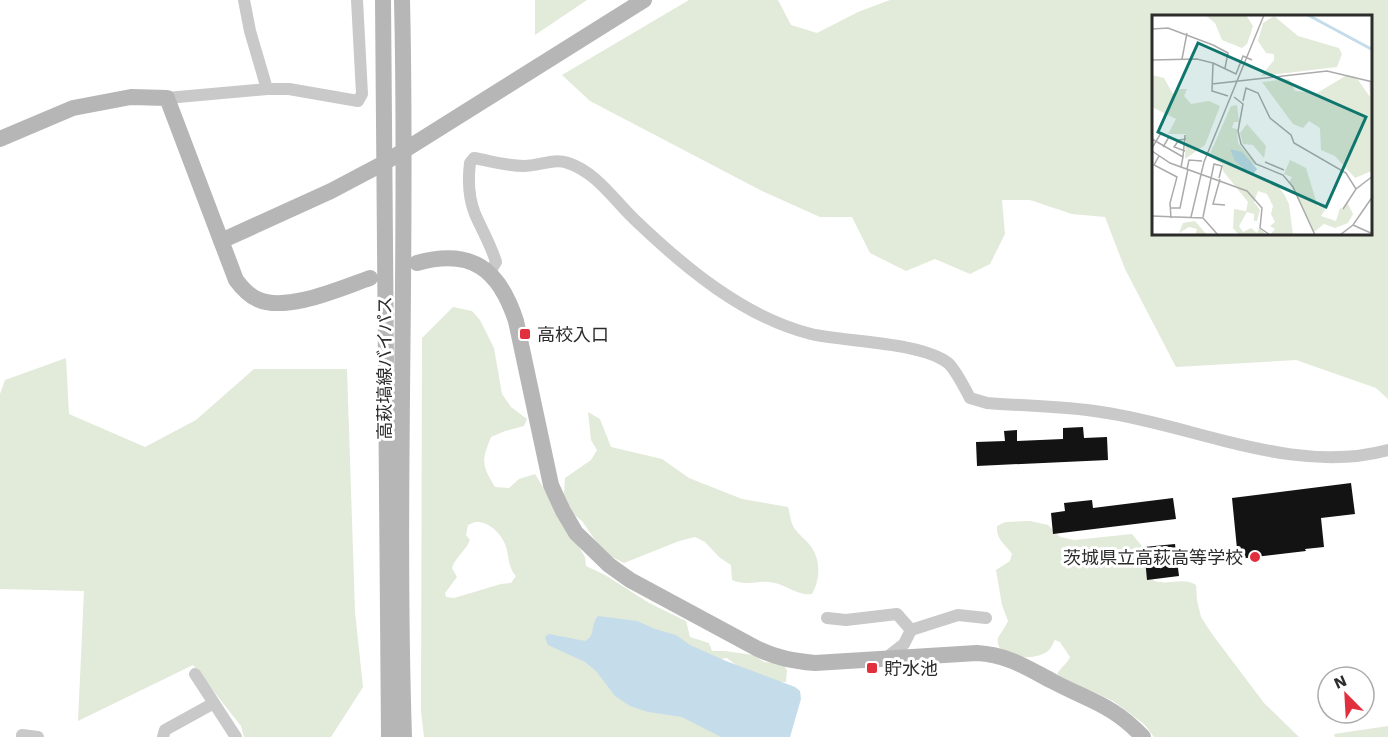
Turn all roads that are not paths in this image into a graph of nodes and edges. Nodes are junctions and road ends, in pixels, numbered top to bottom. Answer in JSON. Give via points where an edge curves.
{"nodes":[{"id":1,"x":244,"y":0,"type":"edge"},
{"id":2,"x":357,"y":0,"type":"edge"},
{"id":3,"x":382,"y":0,"type":"edge"},
{"id":4,"x":402,"y":0,"type":"edge"},
{"id":5,"x":644,"y":0,"type":"edge"},
{"id":6,"x":267,"y":89,"type":"junction"},
{"id":7,"x":167,"y":98,"type":"junction"},
{"id":8,"x":0,"y":139,"type":"edge"},
{"id":9,"x":404,"y":151,"type":"junction"},
{"id":10,"x":384,"y":163,"type":"junction"},
{"id":11,"x":221,"y":241,"type":"junction"},
{"id":12,"x":417,"y":263,"type":"dead end"},
{"id":13,"x":490,"y":272,"type":"junction"},
{"id":14,"x":370,"y":278,"type":"dead end"},
{"id":15,"x":1388,"y":450,"type":"edge"},
{"id":16,"x":394,"y":548,"type":"junction"},
{"id":17,"x":827,"y":618,"type":"dead end"},
{"id":18,"x":986,"y":618,"type":"dead end"},
{"id":19,"x":910,"y":630,"type":"junction"},
{"id":20,"x":885,"y":659,"type":"junction"},
{"id":21,"x":195,"y":674,"type":"dead end"},
{"id":22,"x":214,"y":703,"type":"junction"},
{"id":23,"x":396,"y":705,"type":"junction"},
{"id":24,"x":22,"y":737,"type":"edge"},
{"id":25,"x":38,"y":737,"type":"edge"},
{"id":26,"x":163,"y":737,"type":"edge"},
{"id":27,"x":236,"y":737,"type":"edge"},
{"id":28,"x":389,"y":737,"type":"edge"},
{"id":29,"x":404,"y":737,"type":"edge"},
{"id":30,"x":1143,"y":737,"type":"edge"}],
"edges":[{"from":1,"to":6,"type":"street"},
{"from":2,"to":6,"type":"street","via":[[362,94],[358,101]]},
{"from":3,"to":10,"type":"street","name":"高萩塙線バイパス"},
{"from":4,"to":9,"type":"street","name":"高萩塙線バイパス"},
{"from":5,"to":9,"type":"street"},
{"from":6,"to":7,"type":"street"},
{"from":7,"to":8,"type":"street","via":[[131,98],[72,108]]},
{"from":7,"to":11,"type":"street"},
{"from":9,"to":10,"type":"street"},
{"from":9,"to":16,"type":"street","name":"高萩塙線バイパス"},
{"from":10,"to":11,"type":"street"},
{"from":10,"to":16,"type":"street","name":"高萩塙線バイパス"},
{"from":11,"to":14,"type":"street","via":[[243,290],[267,303],[295,302]]},
{"from":12,"to":13,"type":"street","via":[[456,259]]},
{"from":13,"to":15,"type":"street","via":[[496,262],[473,206],[470,163],[474,158],[500,165],[569,163],[587,172],[661,244],[733,300],[811,334],[927,353],[949,364],[970,398],[987,403],[1102,412],[1285,453],[1329,458]]},
{"from":13,"to":20,"type":"street","via":[[509,301],[516,321],[551,485],[562,511],[591,549],[630,580],[776,657],[815,663]]},
{"from":16,"to":23,"type":"street","name":"高萩塙線バイパス"},
{"from":17,"to":19,"type":"street","via":[[846,621],[897,614]]},
{"from":18,"to":19,"type":"street","via":[[958,615]]},
{"from":19,"to":20,"type":"street","via":[[904,644]]},
{"from":20,"to":30,"type":"street","via":[[996,654],[1101,704],[1122,716]]},
{"from":21,"to":22,"type":"street"},
{"from":22,"to":26,"type":"street","via":[[165,730]]},
{"from":22,"to":27,"type":"street"},
{"from":23,"to":28,"type":"street","name":"高萩塙線バイパス"},
{"from":23,"to":29,"type":"street","name":"高萩塙線バイパス"},
{"from":24,"to":25,"type":"street"}]}
